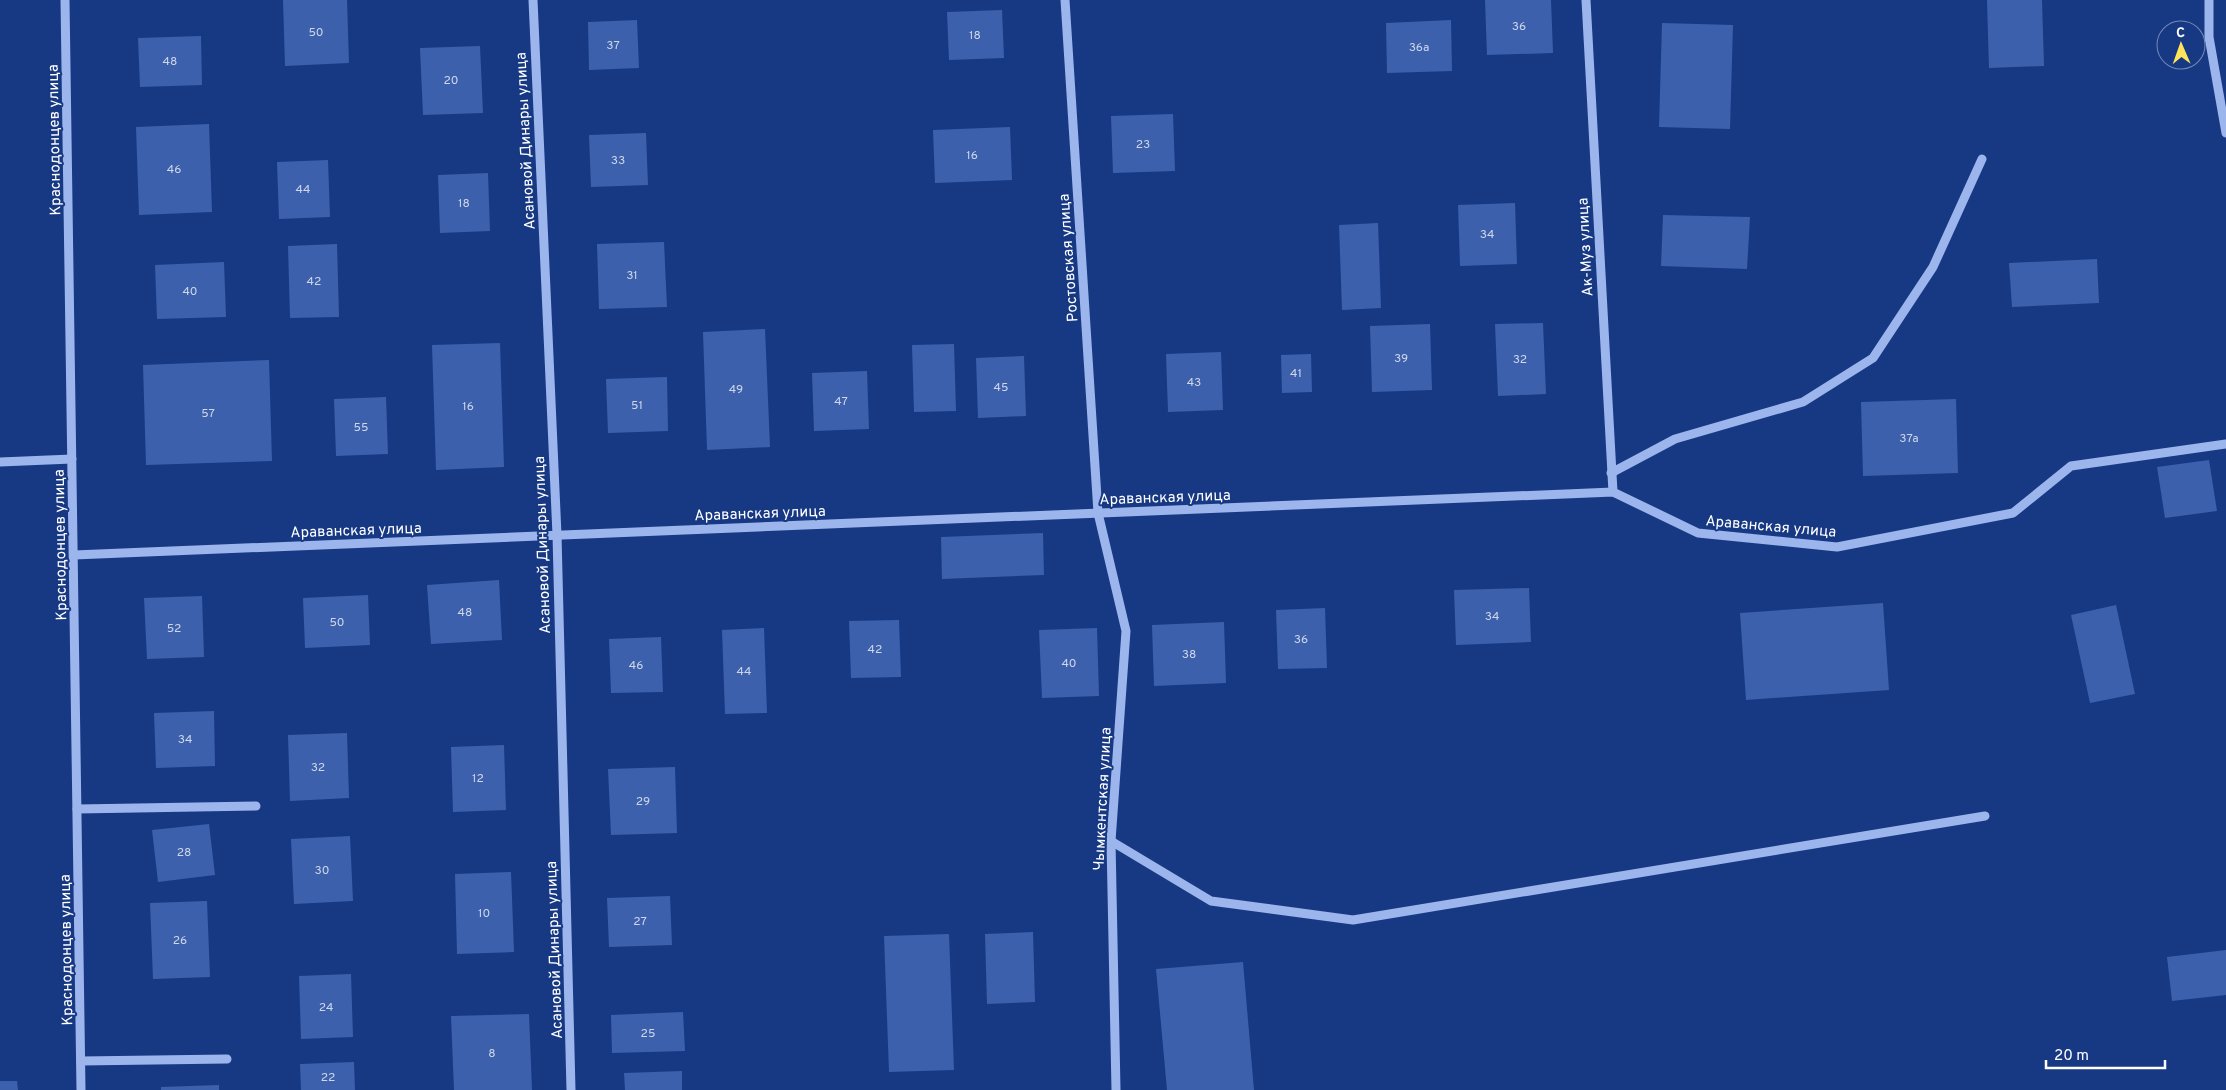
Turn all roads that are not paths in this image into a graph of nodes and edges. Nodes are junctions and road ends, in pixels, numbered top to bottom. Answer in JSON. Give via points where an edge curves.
{"nodes":[{"id":1,"x":66,"y":0,"type":"edge"},
{"id":2,"x":533,"y":0,"type":"edge"},
{"id":3,"x":1065,"y":0,"type":"edge"},
{"id":4,"x":1586,"y":0,"type":"edge"},
{"id":5,"x":2209,"y":0,"type":"edge"},
{"id":6,"x":2226,"y":133,"type":"edge"},
{"id":7,"x":1982,"y":159,"type":"dead end"},
{"id":8,"x":2226,"y":444,"type":"edge"},
{"id":9,"x":72,"y":459,"type":"junction"},
{"id":10,"x":0,"y":462,"type":"edge"},
{"id":11,"x":1611,"y":473,"type":"junction"},
{"id":12,"x":1612,"y":492,"type":"junction"},
{"id":13,"x":1098,"y":514,"type":"junction"},
{"id":14,"x":557,"y":535,"type":"junction"},
{"id":15,"x":74,"y":555,"type":"junction"},
{"id":16,"x":256,"y":806,"type":"dead end"},
{"id":17,"x":77,"y":809,"type":"junction"},
{"id":18,"x":1985,"y":816,"type":"dead end"},
{"id":19,"x":1111,"y":842,"type":"junction"},
{"id":20,"x":227,"y":1059,"type":"dead end"},
{"id":21,"x":81,"y":1061,"type":"junction"},
{"id":22,"x":81,"y":1090,"type":"edge"},
{"id":23,"x":572,"y":1090,"type":"edge"},
{"id":24,"x":1116,"y":1090,"type":"edge"}],
"edges":[{"from":1,"to":9,"type":"street","name":"Краснодонцев улица"},
{"from":2,"to":14,"type":"street","name":"Асановой Динары улица"},
{"from":3,"to":13,"type":"street","name":"Ростовская улица"},
{"from":4,"to":11,"type":"street","name":"Ак-Муз улица"},
{"from":5,"to":6,"type":"street","via":[[2209,37]]},
{"from":7,"to":11,"type":"street","via":[[1933,267],[1873,358],[1803,402],[1675,440]]},
{"from":8,"to":12,"type":"street","name":"Араванская улица","via":[[2071,466],[2013,513],[1837,548],[1698,533]]},
{"from":9,"to":10,"type":"street"},
{"from":9,"to":15,"type":"street","name":"Краснодонцев улица"},
{"from":11,"to":12,"type":"street","name":"Ак-Муз улица"},
{"from":12,"to":13,"type":"street","name":"Араванская улица"},
{"from":13,"to":14,"type":"street","name":"Араванская улица"},
{"from":13,"to":19,"type":"street","name":"Чымкентская улица","via":[[1126,631]]},
{"from":14,"to":15,"type":"street","name":"Араванская улица"},
{"from":14,"to":23,"type":"street","name":"Асановой Динары улица"},
{"from":15,"to":17,"type":"street","name":"Краснодонцев улица"},
{"from":16,"to":17,"type":"street"},
{"from":17,"to":21,"type":"street","name":"Краснодонцев улица"},
{"from":18,"to":19,"type":"street","via":[[1353,920],[1211,901]]},
{"from":19,"to":24,"type":"street","name":"Чымкентская улица"},
{"from":20,"to":21,"type":"street"},
{"from":21,"to":22,"type":"street","name":"Краснодонцев улица"}]}
